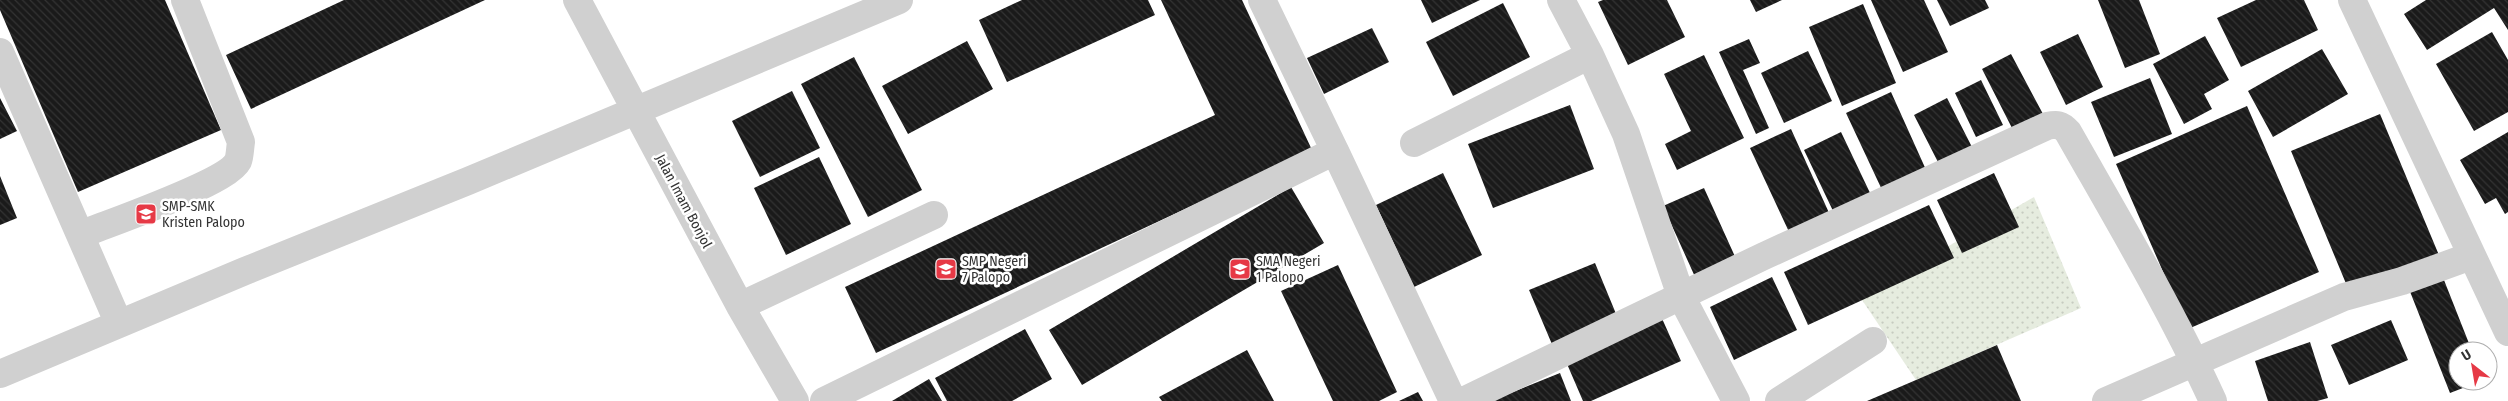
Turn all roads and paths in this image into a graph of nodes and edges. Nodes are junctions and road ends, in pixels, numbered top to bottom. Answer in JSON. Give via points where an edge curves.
{"nodes":[{"id":1,"x":185,"y":0,"type":"edge"},
{"id":2,"x":577,"y":0,"type":"edge"},
{"id":3,"x":900,"y":0,"type":"edge"},
{"id":4,"x":1262,"y":0,"type":"edge"},
{"id":5,"x":1561,"y":0,"type":"edge"},
{"id":6,"x":2352,"y":0,"type":"edge"},
{"id":7,"x":0,"y":52,"type":"edge"},
{"id":8,"x":1590,"y":55,"type":"junction"},
{"id":9,"x":636,"y":110,"type":"junction"},
{"id":10,"x":1414,"y":143,"type":"dead end"},
{"id":11,"x":1334,"y":151,"type":"junction"},
{"id":12,"x":934,"y":215,"type":"dead end"},
{"id":13,"x":80,"y":234,"type":"junction"},
{"id":14,"x":2471,"y":256,"type":"junction"},
{"id":15,"x":1681,"y":296,"type":"junction"},
{"id":16,"x":740,"y":306,"type":"junction"},
{"id":17,"x":119,"y":324,"type":"junction"},
{"id":18,"x":2508,"y":332,"type":"edge"},
{"id":19,"x":1874,"y":341,"type":"dead end"},
{"id":20,"x":2196,"y":363,"type":"junction"},
{"id":21,"x":0,"y":374,"type":"edge"},
{"id":22,"x":795,"y":401,"type":"edge"},
{"id":23,"x":824,"y":401,"type":"edge"},
{"id":24,"x":1453,"y":401,"type":"edge"},
{"id":25,"x":1463,"y":401,"type":"edge"},
{"id":26,"x":1736,"y":401,"type":"edge"},
{"id":27,"x":1779,"y":401,"type":"edge"},
{"id":28,"x":2106,"y":401,"type":"edge"},
{"id":29,"x":2213,"y":401,"type":"edge"}],
"edges":[{"from":1,"to":13,"type":"street","via":[[242,142],[238,161],[226,174],[205,185]]},
{"from":2,"to":9,"type":"street","name":"Jalan Imam Bonjol"},
{"from":3,"to":9,"type":"street"},
{"from":4,"to":11,"type":"street"},
{"from":5,"to":8,"type":"street"},
{"from":6,"to":14,"type":"street"},
{"from":7,"to":13,"type":"street"},
{"from":8,"to":10,"type":"street"},
{"from":8,"to":15,"type":"street","via":[[1626,134]]},
{"from":9,"to":16,"type":"street","name":"Jalan Imam Bonjol"},
{"from":9,"to":17,"type":"street"},
{"from":11,"to":23,"type":"street"},
{"from":11,"to":24,"type":"street"},
{"from":12,"to":16,"type":"street"},
{"from":13,"to":17,"type":"street"},
{"from":14,"to":18,"type":"street"},
{"from":14,"to":20,"type":"street","via":[[2402,281],[2344,296]]},
{"from":15,"to":20,"type":"street","via":[[2057,124],[2068,132]]},
{"from":15,"to":25,"type":"street"},
{"from":15,"to":26,"type":"street"},
{"from":16,"to":22,"type":"street","name":"Jalan Imam Bonjol"},
{"from":17,"to":21,"type":"street"},
{"from":19,"to":27,"type":"street"},
{"from":20,"to":28,"type":"street"},
{"from":20,"to":29,"type":"street"}]}
